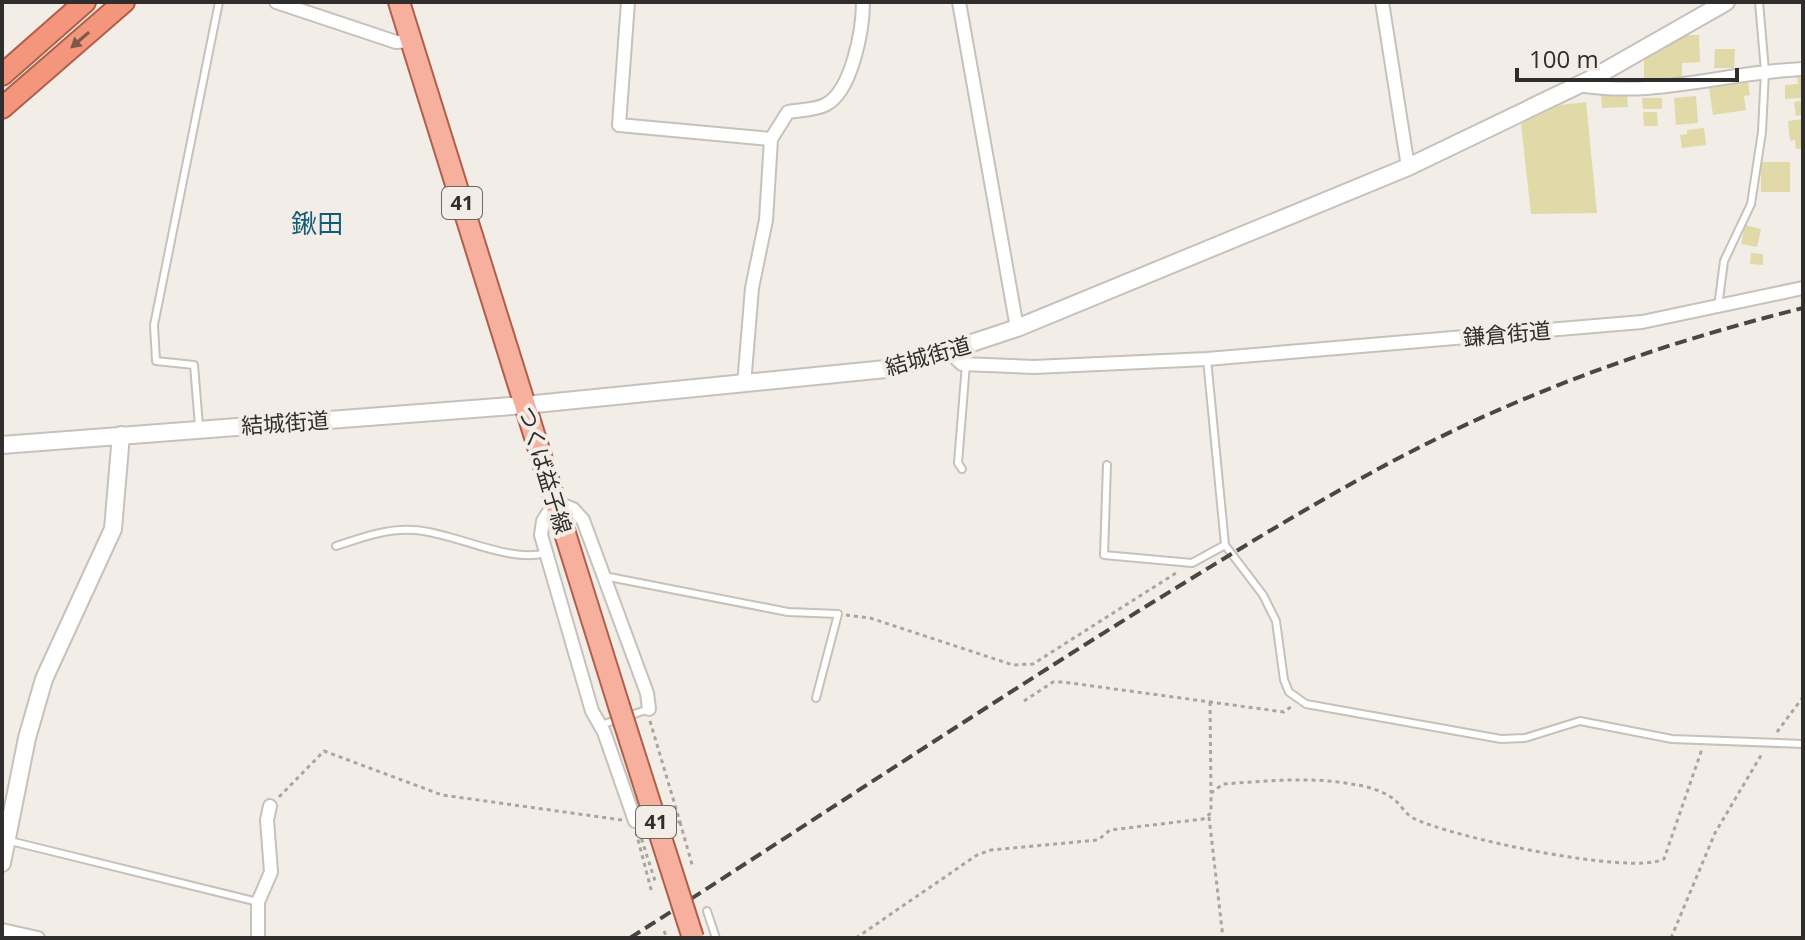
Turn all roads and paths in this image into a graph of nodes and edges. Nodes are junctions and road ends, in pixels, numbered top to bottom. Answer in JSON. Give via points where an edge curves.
{"nodes":[{"id":1,"x":85,"y":2,"type":"edge"},
{"id":2,"x":124,"y":2,"type":"edge"},
{"id":3,"x":219,"y":2,"type":"edge"},
{"id":4,"x":276,"y":2,"type":"edge"},
{"id":5,"x":399,"y":2,"type":"edge"},
{"id":6,"x":628,"y":2,"type":"edge"},
{"id":7,"x":863,"y":2,"type":"edge"},
{"id":8,"x":959,"y":2,"type":"edge"},
{"id":9,"x":1382,"y":2,"type":"edge"},
{"id":10,"x":1726,"y":2,"type":"edge"},
{"id":11,"x":1759,"y":2,"type":"edge"},
{"id":12,"x":411,"y":41,"type":"junction"},
{"id":13,"x":1803,"y":69,"type":"edge"},
{"id":14,"x":1765,"y":71,"type":"junction"},
{"id":15,"x":2,"y":75,"type":"edge"},
{"id":16,"x":1578,"y":85,"type":"junction"},
{"id":17,"x":2,"y":108,"type":"edge"},
{"id":18,"x":771,"y":139,"type":"junction"},
{"id":19,"x":1408,"y":167,"type":"junction"},
{"id":20,"x":1803,"y":288,"type":"edge"},
{"id":21,"x":1718,"y":307,"type":"junction"},
{"id":22,"x":1017,"y":328,"type":"junction"},
{"id":23,"x":949,"y":352,"type":"junction"},
{"id":24,"x":1207,"y":359,"type":"junction"},
{"id":25,"x":966,"y":364,"type":"junction"},
{"id":26,"x":744,"y":385,"type":"junction"},
{"id":27,"x":525,"y":405,"type":"junction"},
{"id":28,"x":200,"y":430,"type":"junction"},
{"id":29,"x":121,"y":435,"type":"junction"},
{"id":30,"x":2,"y":445,"type":"edge"},
{"id":31,"x":1107,"y":465,"type":"dead end"},
{"id":32,"x":962,"y":469,"type":"dead end"},
{"id":33,"x":555,"y":502,"type":"junction"},
{"id":34,"x":1225,"y":545,"type":"junction"},
{"id":35,"x":336,"y":546,"type":"dead end"},
{"id":36,"x":546,"y":553,"type":"junction"},
{"id":37,"x":1192,"y":563,"type":"junction"},
{"id":38,"x":604,"y":576,"type":"junction"},
{"id":39,"x":838,"y":614,"type":"junction"},
{"id":40,"x":1803,"y":697,"type":"edge"},
{"id":41,"x":816,"y":698,"type":"dead end"},
{"id":42,"x":1295,"y":699,"type":"junction"},
{"id":43,"x":1024,"y":701,"type":"dead end"},
{"id":44,"x":1210,"y":702,"type":"junction"},
{"id":45,"x":649,"y":709,"type":"junction"},
{"id":46,"x":601,"y":725,"type":"junction"},
{"id":47,"x":1777,"y":732,"type":"dead end"},
{"id":48,"x":1704,"y":741,"type":"junction"},
{"id":49,"x":1803,"y":744,"type":"edge"},
{"id":50,"x":1762,"y":753,"type":"dead end"},
{"id":51,"x":1211,"y":793,"type":"junction"},
{"id":52,"x":8,"y":806,"type":"edge"},
{"id":53,"x":270,"y":806,"type":"joint"},
{"id":54,"x":1209,"y":817,"type":"junction"},
{"id":55,"x":635,"y":821,"type":"junction"},
{"id":56,"x":665,"y":822,"type":"dead end"},
{"id":57,"x":680,"y":822,"type":"junction"},
{"id":58,"x":6,"y":840,"type":"junction"},
{"id":59,"x":643,"y":844,"type":"dead end"},
{"id":60,"x":2,"y":863,"type":"edge"},
{"id":61,"x":693,"y":868,"type":"dead end"},
{"id":62,"x":660,"y":883,"type":"dead end"},
{"id":63,"x":652,"y":893,"type":"dead end"},
{"id":64,"x":258,"y":902,"type":"junction"},
{"id":65,"x":707,"y":911,"type":"dead end"},
{"id":66,"x":2,"y":930,"type":"edge"},
{"id":67,"x":664,"y":931,"type":"dead end"},
{"id":68,"x":683,"y":935,"type":"edge"},
{"id":69,"x":38,"y":938,"type":"edge"},
{"id":70,"x":258,"y":938,"type":"edge"},
{"id":71,"x":669,"y":938,"type":"edge"},
{"id":72,"x":716,"y":938,"type":"edge"},
{"id":73,"x":856,"y":938,"type":"edge"},
{"id":74,"x":1223,"y":938,"type":"edge"},
{"id":75,"x":1671,"y":938,"type":"edge"}],
"edges":[{"from":1,"to":15,"type":"highway"},
{"from":2,"to":17,"type":"highway","one_way":true},
{"from":3,"to":28,"type":"lane","via":[[154,325],[156,361],[194,365]]},
{"from":4,"to":12,"type":"street","via":[[396,42]]},
{"from":5,"to":12,"type":"main road","name":"つくば益子線","number":"41"},
{"from":6,"to":18,"type":"street","via":[[619,125]]},
{"from":7,"to":18,"type":"street","via":[[863,25],[844,87],[826,105],[788,112]]},
{"from":8,"to":22,"type":"street"},
{"from":9,"to":19,"type":"street"},
{"from":10,"to":16,"type":"street","name":"結城街道"},
{"from":11,"to":14,"type":"lane"},
{"from":12,"to":27,"type":"main road","name":"つくば益子線","number":"41"},
{"from":13,"to":14,"type":"street"},
{"from":14,"to":16,"type":"street","via":[[1690,86],[1613,91]]},
{"from":14,"to":21,"type":"lane","via":[[1751,204],[1724,261]]},
{"from":16,"to":19,"type":"street","name":"結城街道"},
{"from":18,"to":26,"type":"street"},
{"from":19,"to":22,"type":"street","name":"結城街道"},
{"from":20,"to":21,"type":"street","name":"鎌倉街道"},
{"from":21,"to":24,"type":"street","name":"鎌倉街道","via":[[1642,322]]},
{"from":22,"to":23,"type":"street","name":"結城街道"},
{"from":23,"to":25,"type":"street"},
{"from":23,"to":26,"type":"street","name":"結城街道","via":[[896,368]]},
{"from":24,"to":25,"type":"street","name":"鎌倉街道","via":[[1034,367]]},
{"from":24,"to":34,"type":"lane"},
{"from":25,"to":32,"type":"lane","via":[[958,463]]},
{"from":26,"to":27,"type":"street","name":"結城街道"},
{"from":27,"to":28,"type":"street","name":"結城街道"},
{"from":27,"to":33,"type":"main road","name":"つくば益子線","number":"41"},
{"from":28,"to":29,"type":"street","name":"結城街道"},
{"from":29,"to":30,"type":"street","name":"結城街道"},
{"from":29,"to":52,"type":"street","via":[[113,529],[44,679]]},
{"from":31,"to":37,"type":"lane","via":[[1104,555]]},
{"from":33,"to":36,"type":"street","via":[[541,527]]},
{"from":33,"to":38,"type":"street","via":[[583,520]]},
{"from":33,"to":68,"type":"main road","name":"つくば益子線","number":"41","bridge":true},
{"from":34,"to":37,"type":"lane"},
{"from":34,"to":42,"type":"lane","via":[[1276,621],[1284,680]]},
{"from":35,"to":36,"type":"lane","via":[[374,534],[417,530],[524,555]]},
{"from":36,"to":46,"type":"street","via":[[592,711]]},
{"from":37,"to":39,"type":"path","via":[[1033,664],[1013,665],[870,618]]},
{"from":38,"to":39,"type":"lane","via":[[788,612]]},
{"from":38,"to":45,"type":"street"},
{"from":39,"to":41,"type":"lane"},
{"from":40,"to":47,"type":"path"},
{"from":42,"to":44,"type":"path","via":[[1284,712]]},
{"from":42,"to":48,"type":"lane","via":[[1501,739],[1525,738],[1580,721],[1641,735]]},
{"from":43,"to":44,"type":"path","via":[[1053,682],[1063,682]]},
{"from":44,"to":51,"type":"path"},
{"from":45,"to":46,"type":"lane"},
{"from":45,"to":57,"type":"path"},
{"from":46,"to":55,"type":"street"},
{"from":48,"to":49,"type":"lane"},
{"from":48,"to":51,"type":"path","via":[[1664,859],[1654,864],[1592,860],[1500,843],[1411,817],[1393,798],[1357,785],[1239,783],[1223,784]]},
{"from":50,"to":75,"type":"path","via":[[1715,833]]},
{"from":51,"to":54,"type":"path"},
{"from":52,"to":58,"type":"street"},
{"from":53,"to":55,"type":"path","via":[[324,751],[442,795]]},
{"from":53,"to":64,"type":"street","via":[[271,872]]},
{"from":54,"to":73,"type":"path","via":[[1110,830],[1098,840],[991,850]]},
{"from":54,"to":74,"type":"path"},
{"from":55,"to":63,"type":"path","via":[[636,843]]},
{"from":56,"to":57,"type":"path"},
{"from":57,"to":61,"type":"path"},
{"from":58,"to":60,"type":"street"},
{"from":58,"to":64,"type":"lane"},
{"from":59,"to":62,"type":"path","via":[[656,884]]},
{"from":64,"to":70,"type":"street"},
{"from":65,"to":72,"type":"lane"},
{"from":66,"to":69,"type":"street"},
{"from":67,"to":71,"type":"path"},
{"from":68,"to":71,"type":"path","via":[[670,933]]}]}
